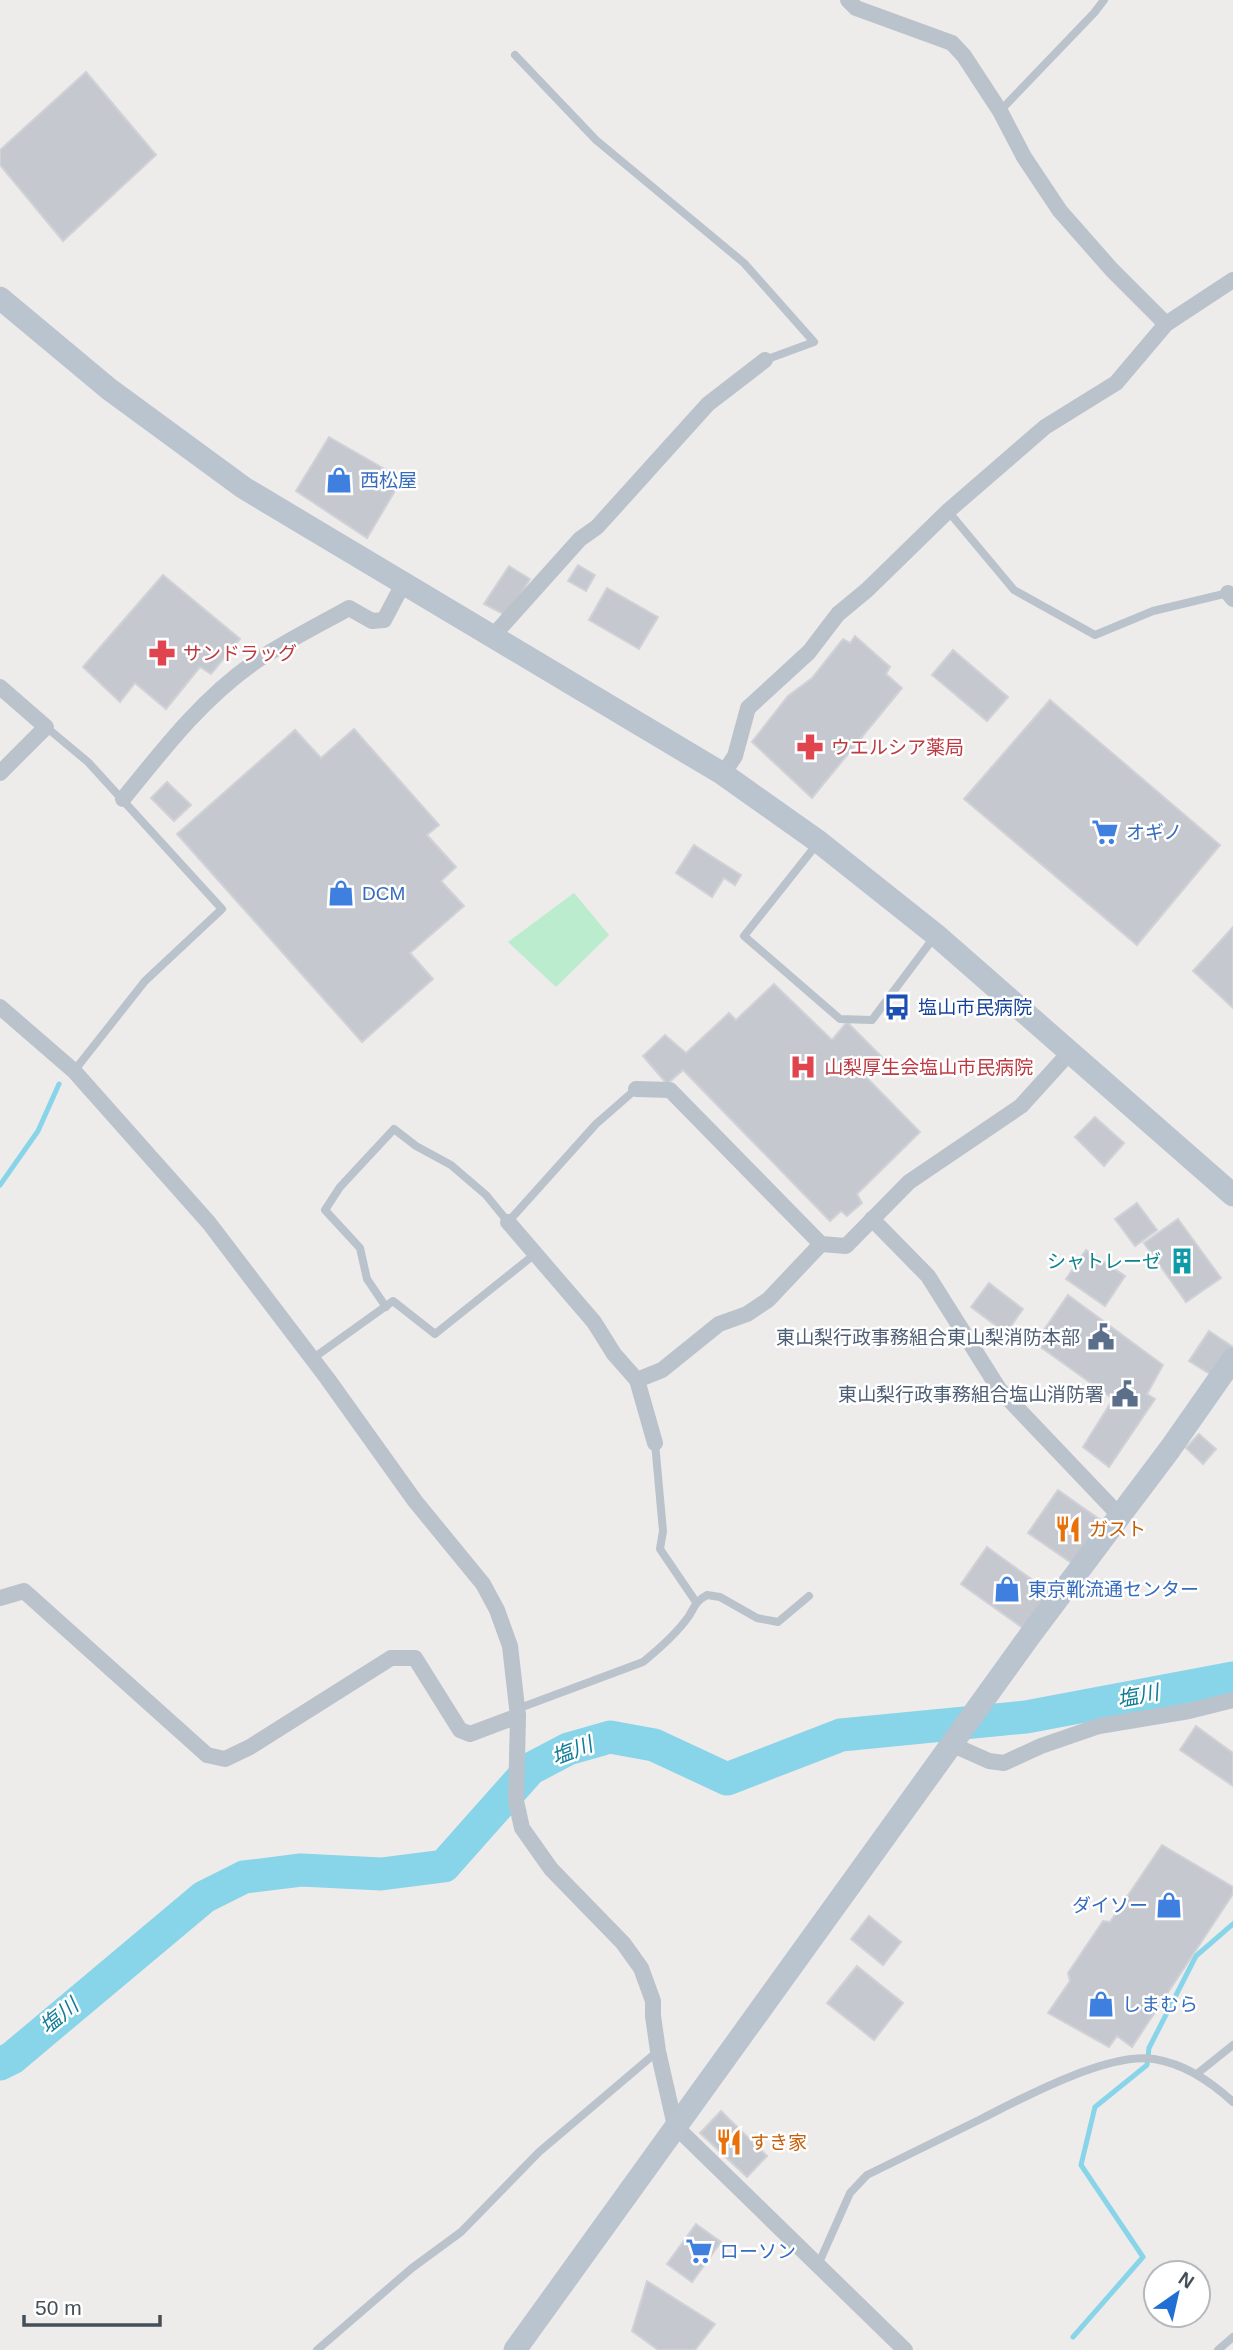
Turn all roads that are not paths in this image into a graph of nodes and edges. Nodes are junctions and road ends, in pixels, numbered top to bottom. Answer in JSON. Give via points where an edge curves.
{"nodes":[{"id":1,"x":848,"y":0,"type":"edge"},
{"id":2,"x":1104,"y":0,"type":"edge"},
{"id":3,"x":515,"y":55,"type":"dead end"},
{"id":4,"x":1000,"y":111,"type":"junction"},
{"id":5,"x":1233,"y":280,"type":"edge"},
{"id":6,"x":0,"y":298,"type":"edge"},
{"id":7,"x":1166,"y":324,"type":"junction"},
{"id":8,"x":765,"y":360,"type":"joint"},
{"id":9,"x":948,"y":511,"type":"junction"},
{"id":10,"x":403,"y":584,"type":"junction"},
{"id":11,"x":1231,"y":596,"type":"edge"},
{"id":12,"x":492,"y":637,"type":"junction"},
{"id":13,"x":0,"y":687,"type":"edge"},
{"id":14,"x":47,"y":727,"type":"junction"},
{"id":15,"x":0,"y":773,"type":"edge"},
{"id":16,"x":723,"y":774,"type":"junction"},
{"id":17,"x":122,"y":799,"type":"junction"},
{"id":18,"x":819,"y":842,"type":"junction"},
{"id":19,"x":936,"y":935,"type":"junction"},
{"id":20,"x":0,"y":1007,"type":"edge"},
{"id":21,"x":1070,"y":1052,"type":"junction"},
{"id":22,"x":74,"y":1071,"type":"junction"},
{"id":23,"x":636,"y":1089,"type":"joint"},
{"id":24,"x":1233,"y":1195,"type":"edge"},
{"id":25,"x":872,"y":1219,"type":"junction"},
{"id":26,"x":508,"y":1222,"type":"junction"},
{"id":27,"x":821,"y":1244,"type":"junction"},
{"id":28,"x":535,"y":1254,"type":"junction"},
{"id":29,"x":386,"y":1307,"type":"junction"},
{"id":30,"x":312,"y":1359,"type":"junction"},
{"id":31,"x":1233,"y":1359,"type":"edge"},
{"id":32,"x":637,"y":1380,"type":"junction"},
{"id":33,"x":655,"y":1443,"type":"joint"},
{"id":34,"x":1119,"y":1515,"type":"junction"},
{"id":35,"x":809,"y":1596,"type":"dead end"},
{"id":36,"x":0,"y":1598,"type":"edge"},
{"id":37,"x":696,"y":1602,"type":"junction"},
{"id":38,"x":1233,"y":1700,"type":"edge"},
{"id":39,"x":518,"y":1713,"type":"junction"},
{"id":40,"x":953,"y":1745,"type":"junction"},
{"id":41,"x":1233,"y":2045,"type":"edge"},
{"id":42,"x":658,"y":2051,"type":"junction"},
{"id":43,"x":1198,"y":2073,"type":"junction"},
{"id":44,"x":1233,"y":2102,"type":"edge"},
{"id":45,"x":675,"y":2126,"type":"junction"},
{"id":46,"x":818,"y":2265,"type":"junction"},
{"id":47,"x":1232,"y":2339,"type":"edge"},
{"id":48,"x":317,"y":2350,"type":"edge"},
{"id":49,"x":514,"y":2350,"type":"edge"},
{"id":50,"x":905,"y":2350,"type":"edge"},
{"id":51,"x":1218,"y":2350,"type":"edge"}],
"edges":[{"from":1,"to":4,"type":"street","via":[[856,8],[952,43]]},
{"from":2,"to":4,"type":"lane"},
{"from":3,"to":8,"type":"lane","via":[[596,140],[744,263],[814,342]]},
{"from":4,"to":7,"type":"street","via":[[1060,211]]},
{"from":5,"to":7,"type":"street"},
{"from":6,"to":10,"type":"street","via":[[109,389],[244,488]]},
{"from":7,"to":9,"type":"street","via":[[1116,383],[1045,427]]},
{"from":8,"to":12,"type":"street","via":[[708,404]]},
{"from":9,"to":11,"type":"lane","via":[[1014,590],[1094,635],[1153,611]]},
{"from":9,"to":16,"type":"street","via":[[838,614],[808,652],[748,708],[735,756]]},
{"from":10,"to":12,"type":"street"},
{"from":10,"to":17,"type":"street","via":[[384,620],[372,621],[349,608],[253,663],[167,744]]},
{"from":12,"to":16,"type":"street"},
{"from":13,"to":14,"type":"street"},
{"from":14,"to":15,"type":"street"},
{"from":14,"to":17,"type":"lane"},
{"from":16,"to":18,"type":"street"},
{"from":17,"to":22,"type":"lane","via":[[222,909],[145,981]]},
{"from":18,"to":19,"type":"street"},
{"from":18,"to":19,"type":"lane","via":[[744,936],[840,1019],[872,1020]]},
{"from":19,"to":21,"type":"street"},
{"from":20,"to":22,"type":"street"},
{"from":21,"to":24,"type":"street"},
{"from":21,"to":25,"type":"street","via":[[1021,1106],[909,1182]]},
{"from":22,"to":30,"type":"street","via":[[209,1223]]},
{"from":23,"to":26,"type":"lane","via":[[596,1124]]},
{"from":23,"to":27,"type":"street","via":[[670,1090]]},
{"from":25,"to":27,"type":"street","via":[[846,1246]]},
{"from":25,"to":34,"type":"street","via":[[928,1276],[999,1390]]},
{"from":26,"to":28,"type":"street"},
{"from":26,"to":29,"type":"lane","via":[[486,1195],[451,1165],[394,1129],[325,1210],[360,1248],[367,1279]]},
{"from":27,"to":32,"type":"street","via":[[768,1300],[719,1324],[662,1370]]},
{"from":28,"to":29,"type":"lane","via":[[435,1334],[393,1301]]},
{"from":28,"to":32,"type":"street"},
{"from":29,"to":30,"type":"lane"},
{"from":30,"to":39,"type":"street","via":[[415,1501],[483,1584],[510,1646]]},
{"from":31,"to":34,"type":"street"},
{"from":32,"to":33,"type":"street"},
{"from":33,"to":37,"type":"lane","via":[[663,1531],[660,1549]]},
{"from":34,"to":40,"type":"street"},
{"from":35,"to":37,"type":"lane","via":[[778,1622],[757,1618],[720,1597],[707,1595]]},
{"from":36,"to":39,"type":"street","via":[[24,1591],[207,1755],[225,1759],[391,1658],[415,1658],[460,1730],[470,1734]]},
{"from":37,"to":39,"type":"lane","via":[[660,1649],[643,1662]]},
{"from":38,"to":40,"type":"street","via":[[1099,1726],[1004,1763]]},
{"from":39,"to":42,"type":"street","via":[[516,1801],[522,1828],[551,1869],[641,1968],[653,2001]]},
{"from":40,"to":45,"type":"street"},
{"from":41,"to":43,"type":"lane"},
{"from":42,"to":45,"type":"street"},
{"from":42,"to":48,"type":"lane","via":[[539,2152],[461,2232]]},
{"from":43,"to":44,"type":"lane"},
{"from":43,"to":46,"type":"lane","via":[[1140,2058],[1093,2068],[867,2175],[850,2193]]},
{"from":45,"to":46,"type":"street"},
{"from":45,"to":49,"type":"street"},
{"from":46,"to":50,"type":"street"},
{"from":47,"to":51,"type":"lane"}]}
